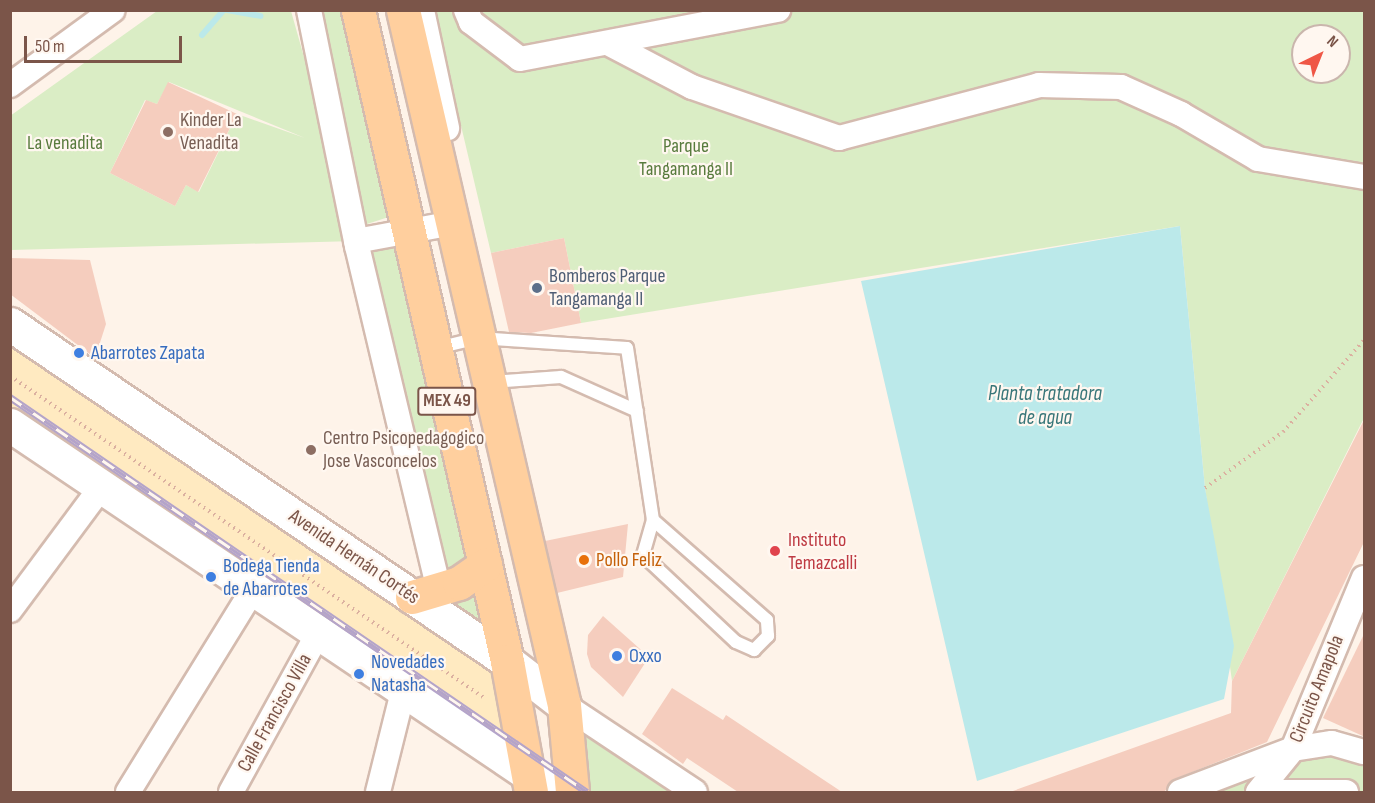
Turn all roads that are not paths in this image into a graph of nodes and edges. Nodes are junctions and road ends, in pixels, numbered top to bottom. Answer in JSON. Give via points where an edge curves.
{"nodes":[{"id":1,"x":113,"y":10,"type":"edge"},
{"id":2,"x":309,"y":10,"type":"edge"},
{"id":3,"x":358,"y":10,"type":"edge"},
{"id":4,"x":403,"y":10,"type":"edge"},
{"id":5,"x":422,"y":10,"type":"edge"},
{"id":6,"x":466,"y":10,"type":"edge"},
{"id":7,"x":778,"y":10,"type":"edge"},
{"id":8,"x":608,"y":43,"type":"junction"},
{"id":9,"x":10,"y":85,"type":"edge"},
{"id":10,"x":1365,"y":177,"type":"edge"},
{"id":11,"x":453,"y":223,"type":"junction"},
{"id":12,"x":408,"y":229,"type":"junction"},
{"id":13,"x":356,"y":241,"type":"junction"},
{"id":14,"x":10,"y":324,"type":"edge"},
{"id":15,"x":478,"y":338,"type":"junction"},
{"id":16,"x":435,"y":349,"type":"junction"},
{"id":17,"x":489,"y":382,"type":"junction"},
{"id":18,"x":637,"y":411,"type":"junction"},
{"id":19,"x":10,"y":425,"type":"edge"},
{"id":20,"x":100,"y":489,"type":"junction"},
{"id":21,"x":653,"y":520,"type":"junction"},
{"id":22,"x":485,"y":565,"type":"junction"},
{"id":23,"x":254,"y":590,"type":"junction"},
{"id":24,"x":1362,"y":591,"type":"edge"},
{"id":25,"x":426,"y":593,"type":"junction"},
{"id":26,"x":10,"y":610,"type":"edge"},
{"id":27,"x":318,"y":634,"type":"junction"},
{"id":28,"x":507,"y":661,"type":"junction"},
{"id":29,"x":403,"y":692,"type":"junction"},
{"id":30,"x":564,"y":705,"type":"junction"},
{"id":31,"x":1293,"y":749,"type":"junction"},
{"id":32,"x":1365,"y":752,"type":"edge"},
{"id":33,"x":530,"y":783,"type":"edge"},
{"id":34,"x":128,"y":792,"type":"edge"},
{"id":35,"x":231,"y":792,"type":"edge"},
{"id":36,"x":378,"y":792,"type":"edge"},
{"id":37,"x":555,"y":792,"type":"edge"},
{"id":38,"x":572,"y":792,"type":"edge"},
{"id":39,"x":695,"y":792,"type":"edge"},
{"id":40,"x":1180,"y":792,"type":"edge"},
{"id":41,"x":1258,"y":792,"type":"edge"},
{"id":42,"x":1264,"y":792,"type":"edge"},
{"id":43,"x":1346,"y":792,"type":"edge"}],
"edges":[{"from":1,"to":9,"type":"street"},
{"from":2,"to":13,"type":"street"},
{"from":3,"to":12,"type":"main road","number":"MEX 49"},
{"from":4,"to":11,"type":"main road","number":"MEX 49"},
{"from":5,"to":11,"type":"street","via":[[455,168]]},
{"from":6,"to":8,"type":"street","via":[[471,22],[520,59]]},
{"from":7,"to":8,"type":"street"},
{"from":8,"to":10,"type":"street","via":[[692,87],[839,138],[1039,86],[1121,87],[1181,114],[1258,159]]},
{"from":11,"to":12,"type":"street"},
{"from":11,"to":15,"type":"main road","number":"MEX 49"},
{"from":12,"to":13,"type":"street"},
{"from":12,"to":16,"type":"main road","number":"MEX 49"},
{"from":13,"to":25,"type":"street"},
{"from":14,"to":25,"type":"main road","name":"Avenida Hernán Cortés"},
{"from":15,"to":16,"type":"lane"},
{"from":15,"to":17,"type":"main road","number":"MEX 49"},
{"from":15,"to":18,"type":"lane","via":[[627,348]]},
{"from":16,"to":22,"type":"main road","number":"MEX 49"},
{"from":17,"to":18,"type":"lane","via":[[561,376]]},
{"from":17,"to":30,"type":"main road","number":"MEX 49"},
{"from":18,"to":21,"type":"lane"},
{"from":19,"to":20,"type":"main road"},
{"from":20,"to":23,"type":"main road"},
{"from":20,"to":26,"type":"street"},
{"from":21,"to":21,"type":"lane","via":[[767,620],[768,636],[754,650],[736,642],[643,555]]},
{"from":22,"to":25,"type":"main road","via":[[459,583]]},
{"from":22,"to":28,"type":"main road","number":"MEX 49"},
{"from":23,"to":27,"type":"main road"},
{"from":23,"to":34,"type":"street"},
{"from":24,"to":31,"type":"street","name":"Circuito Amapola"},
{"from":25,"to":28,"type":"main road","name":"Avenida Hernán Cortés"},
{"from":27,"to":29,"type":"main road"},
{"from":27,"to":35,"type":"street","name":"Calle Francisco Villa"},
{"from":28,"to":30,"type":"main road","name":"Avenida Hernán Cortés"},
{"from":28,"to":33,"type":"main road","number":"MEX 49"},
{"from":29,"to":33,"type":"main road"},
{"from":29,"to":36,"type":"street"},
{"from":30,"to":38,"type":"main road","number":"MEX 49"},
{"from":30,"to":39,"type":"street","name":"Avenida Hernán Cortés"},
{"from":31,"to":32,"type":"street","via":[[1332,743]]},
{"from":31,"to":40,"type":"street"},
{"from":31,"to":41,"type":"street","name":"Circuito Amapola"},
{"from":33,"to":37,"type":"main road"},
{"from":42,"to":43,"type":"street"}]}
